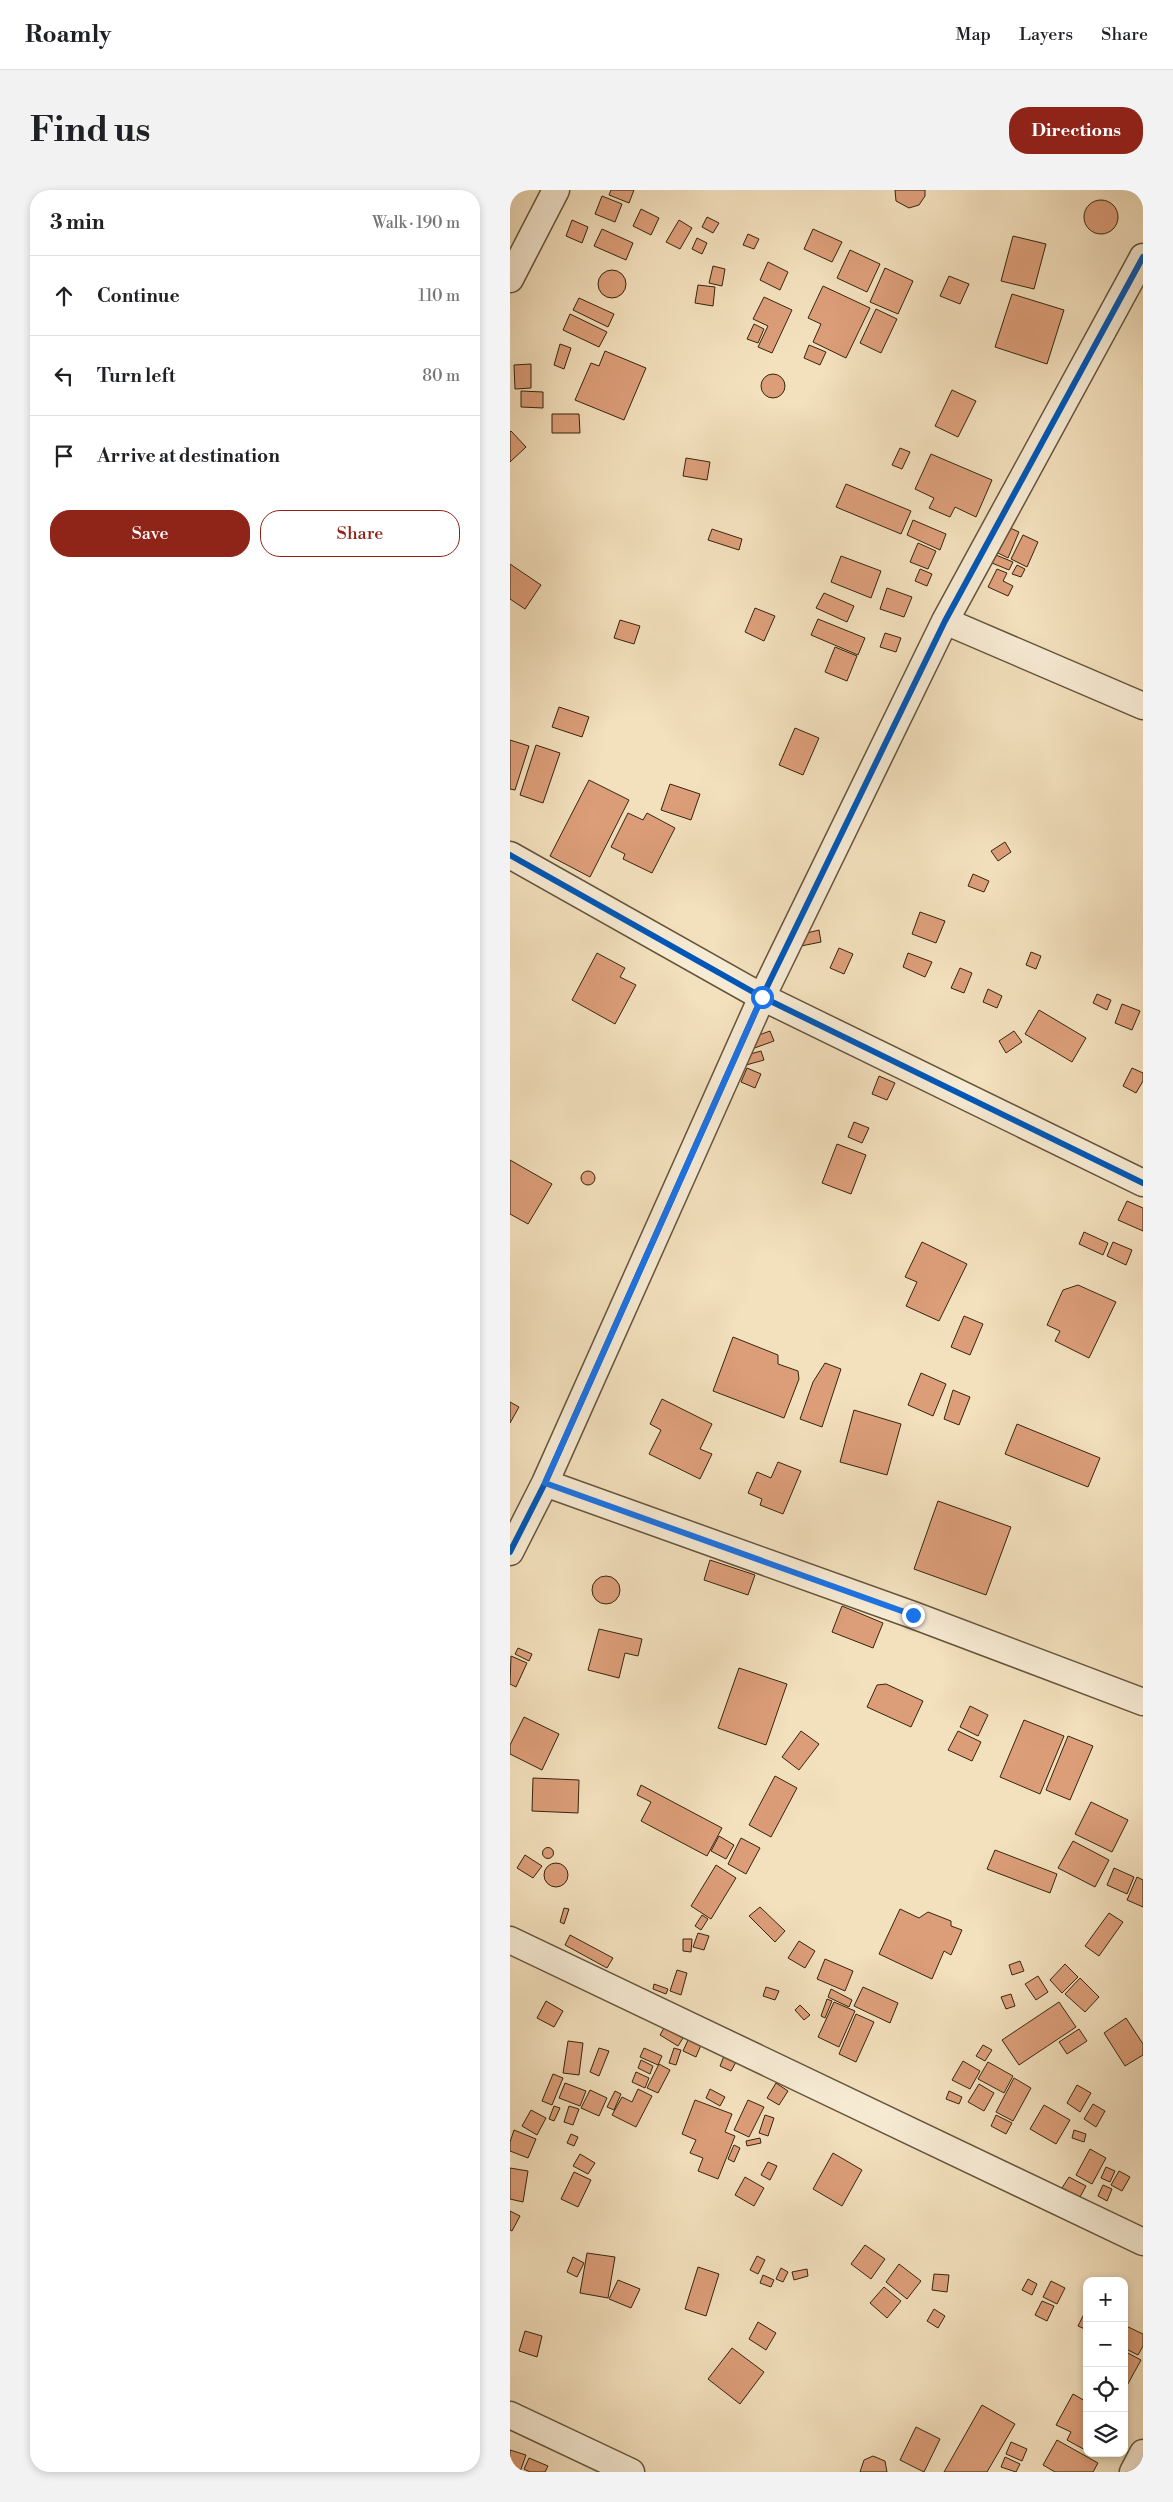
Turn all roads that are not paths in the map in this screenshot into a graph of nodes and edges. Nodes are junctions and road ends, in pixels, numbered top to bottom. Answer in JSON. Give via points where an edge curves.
{"nodes":[{"id":1,"x":556,"y":190,"type":"edge"},
{"id":2,"x":1143,"y":257,"type":"edge"},
{"id":3,"x":510,"y":280,"type":"edge"},
{"id":4,"x":945,"y":621,"type":"junction"},
{"id":5,"x":1143,"y":706,"type":"edge"},
{"id":6,"x":510,"y":855,"type":"edge"},
{"id":7,"x":762,"y":997,"type":"junction"},
{"id":8,"x":1143,"y":1183,"type":"edge"},
{"id":9,"x":545,"y":1483,"type":"junction"},
{"id":10,"x":512,"y":1541,"type":"edge"},
{"id":11,"x":1143,"y":1702,"type":"edge"},
{"id":12,"x":510,"y":1940,"type":"edge"},
{"id":13,"x":1143,"y":2242,"type":"edge"},
{"id":14,"x":510,"y":2415,"type":"edge"},
{"id":15,"x":1143,"y":2453,"type":"edge"},
{"id":16,"x":631,"y":2472,"type":"edge"},
{"id":17,"x":1134,"y":2472,"type":"edge"}],
"edges":[{"from":1,"to":3,"type":"street"},
{"from":2,"to":4,"type":"street"},
{"from":4,"to":5,"type":"street"},
{"from":4,"to":7,"type":"street"},
{"from":6,"to":7,"type":"street"},
{"from":7,"to":8,"type":"street"},
{"from":7,"to":9,"type":"street"},
{"from":9,"to":10,"type":"street"},
{"from":9,"to":11,"type":"street","via":[[904,1611]]},
{"from":12,"to":13,"type":"street"},
{"from":14,"to":16,"type":"street"},
{"from":15,"to":17,"type":"street"}]}
